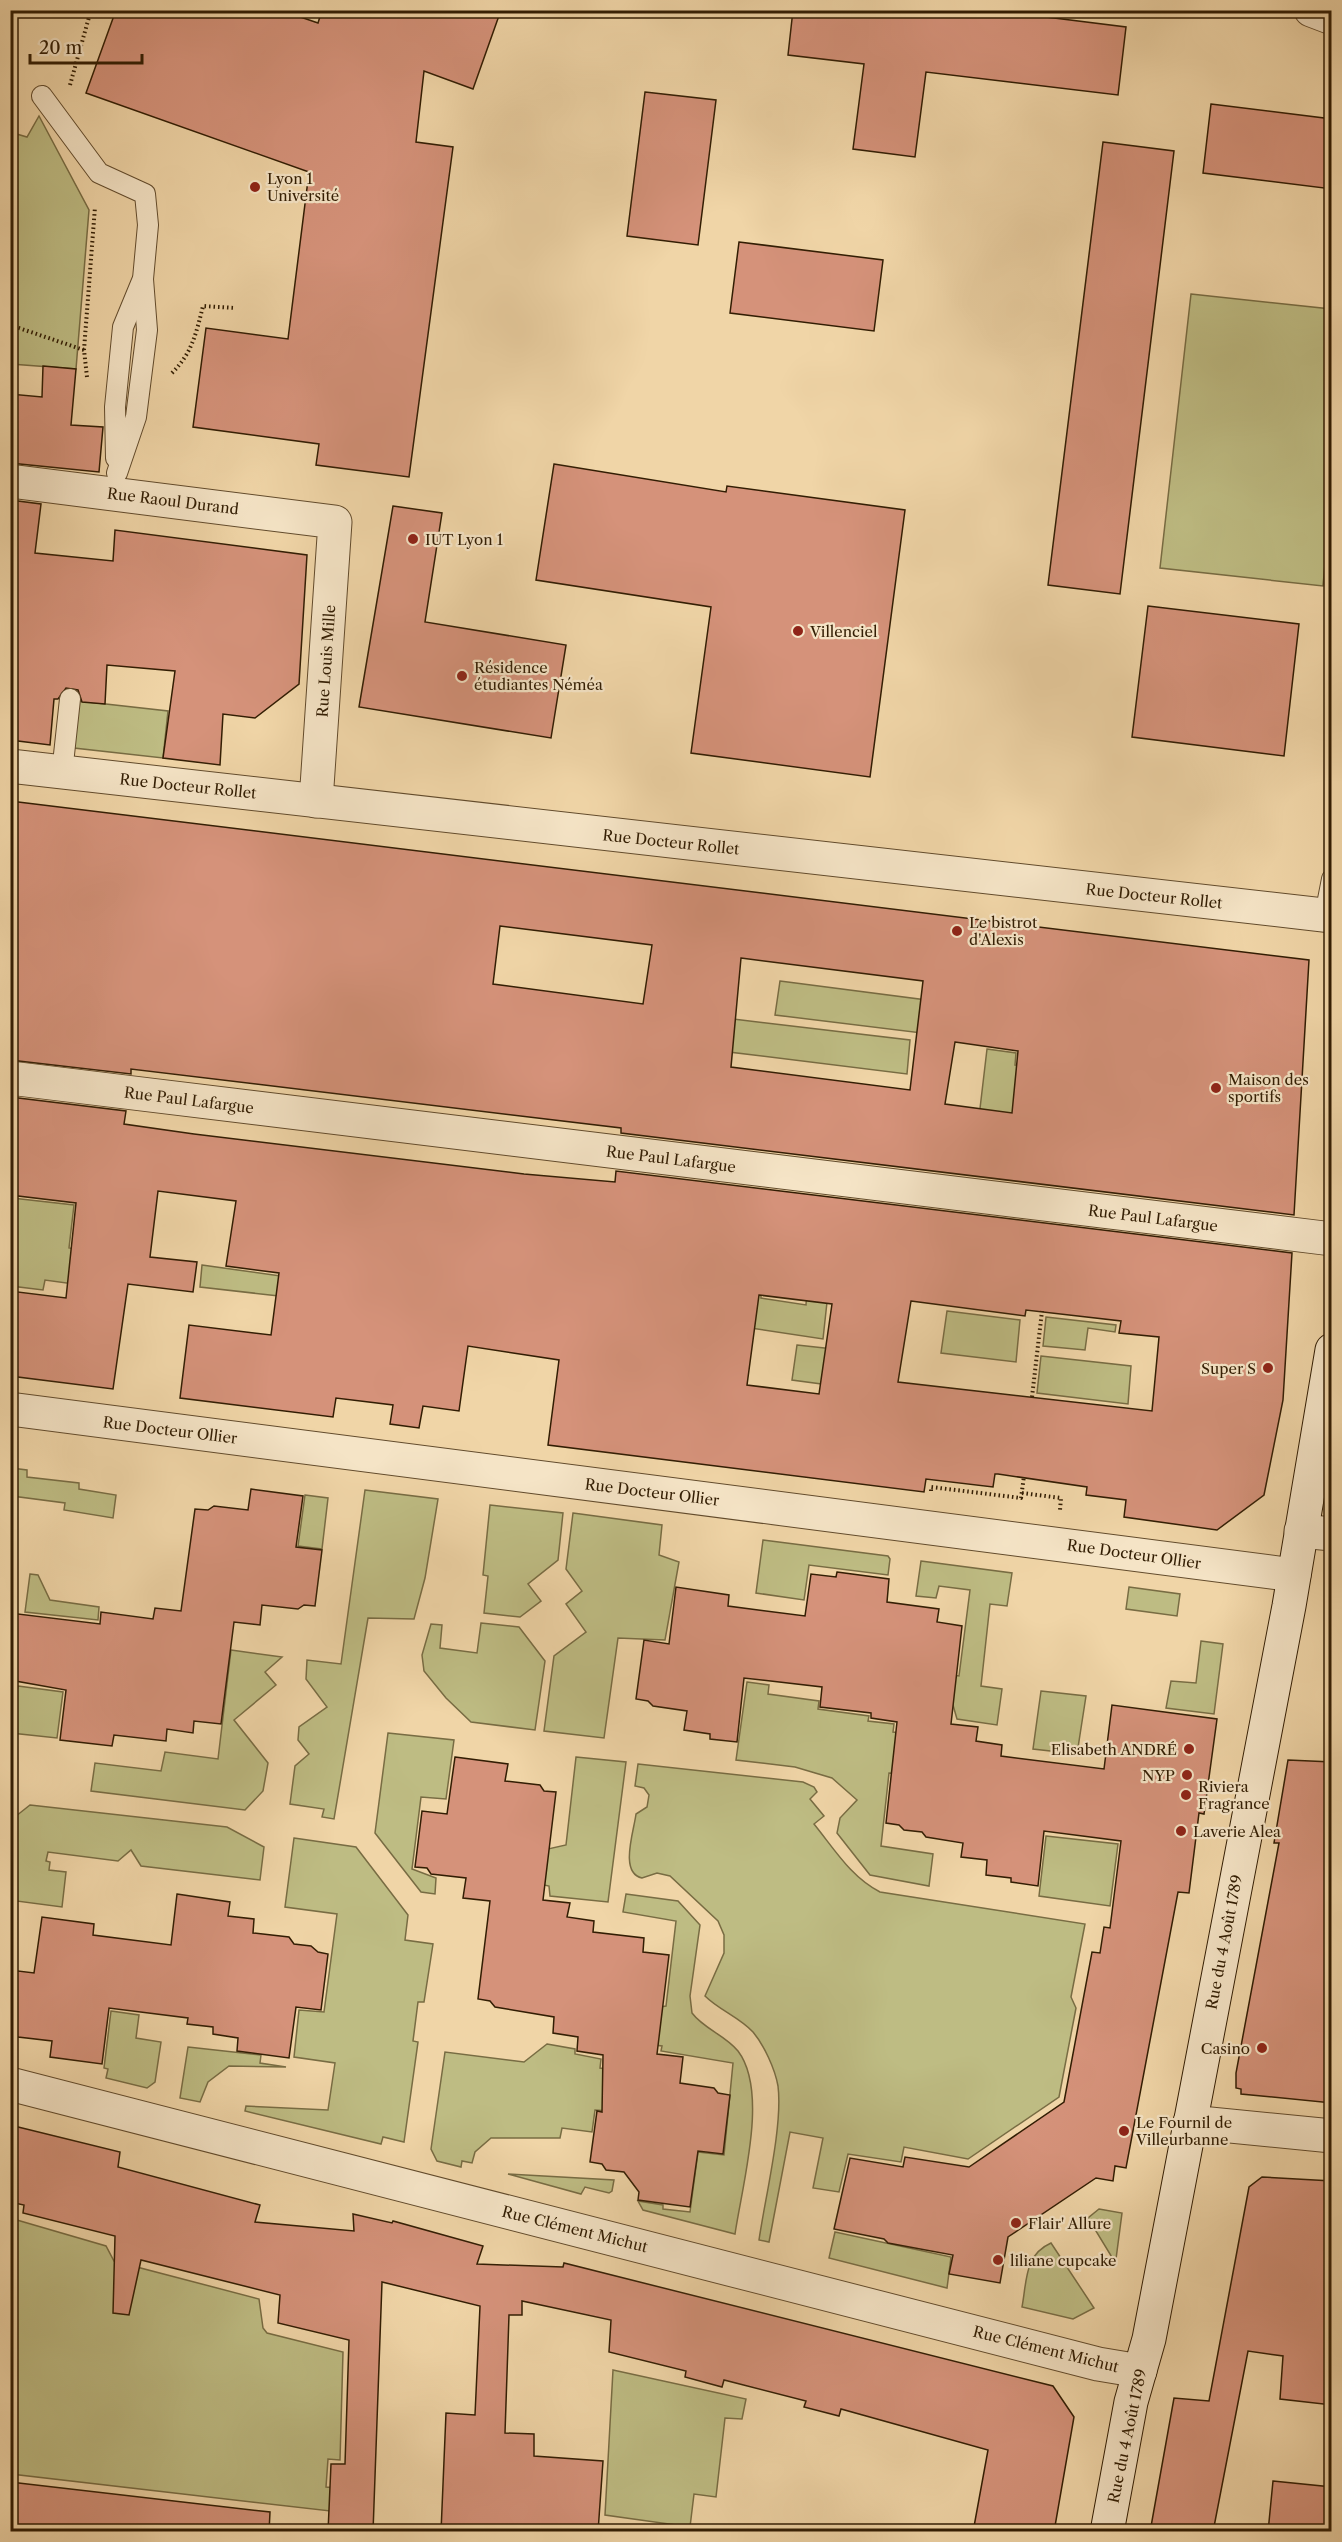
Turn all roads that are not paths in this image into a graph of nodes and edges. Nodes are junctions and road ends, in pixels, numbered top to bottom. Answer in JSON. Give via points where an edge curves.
{"nodes":[{"id":1,"x":1311,"y":10,"type":"edge"},
{"id":2,"x":1332,"y":18,"type":"edge"},
{"id":3,"x":42,"y":96,"type":"dead end"},
{"id":4,"x":10,"y":481,"type":"edge"},
{"id":5,"x":116,"y":484,"type":"junction"},
{"id":6,"x":335,"y":522,"type":"joint"},
{"id":7,"x":70,"y":699,"type":"dead end"},
{"id":8,"x":10,"y":766,"type":"edge"},
{"id":9,"x":62,"y":772,"type":"junction"},
{"id":10,"x":316,"y":801,"type":"junction"},
{"id":11,"x":1332,"y":879,"type":"edge"},
{"id":12,"x":1328,"y":915,"type":"edge"},
{"id":13,"x":10,"y":1078,"type":"edge"},
{"id":14,"x":1332,"y":1239,"type":"edge"},
{"id":15,"x":1332,"y":1350,"type":"edge"},
{"id":16,"x":10,"y":1409,"type":"edge"},
{"id":17,"x":1316,"y":1532,"type":"edge"},
{"id":18,"x":1294,"y":1575,"type":"junction"},
{"id":19,"x":10,"y":2084,"type":"edge"},
{"id":20,"x":1190,"y":2122,"type":"junction"},
{"id":21,"x":1332,"y":2136,"type":"edge"},
{"id":22,"x":1140,"y":2371,"type":"junction"},
{"id":23,"x":1107,"y":2532,"type":"edge"}],
"edges":[{"from":1,"to":2,"type":"street"},
{"from":3,"to":5,"type":"lane","via":[[99,173],[145,194],[148,225],[142,279],[147,330],[136,417]]},
{"from":4,"to":5,"type":"street","name":"Rue Raoul Durand"},
{"from":5,"to":6,"type":"street","name":"Rue Raoul Durand"},
{"from":6,"to":10,"type":"street","name":"Rue Louis Mille"},
{"from":7,"to":9,"type":"lane"},
{"from":8,"to":9,"type":"street","name":"Rue Docteur Rollet"},
{"from":9,"to":10,"type":"street","name":"Rue Docteur Rollet"},
{"from":10,"to":12,"type":"street","name":"Rue Docteur Rollet"},
{"from":11,"to":12,"type":"lane"},
{"from":13,"to":14,"type":"street","name":"Rue Paul Lafargue"},
{"from":15,"to":17,"type":"street","name":"Rue du 4 Août 1789"},
{"from":16,"to":18,"type":"street","name":"Rue Docteur Ollier"},
{"from":17,"to":18,"type":"street","name":"Rue du 4 Août 1789"},
{"from":18,"to":20,"type":"street","name":"Rue du 4 Août 1789"},
{"from":19,"to":22,"type":"street","name":"Rue Clément Michut","via":[[1087,2361]]},
{"from":20,"to":21,"type":"street"},
{"from":20,"to":22,"type":"street","name":"Rue du 4 Août 1789"},
{"from":22,"to":23,"type":"street","name":"Rue du 4 Août 1789"}]}
